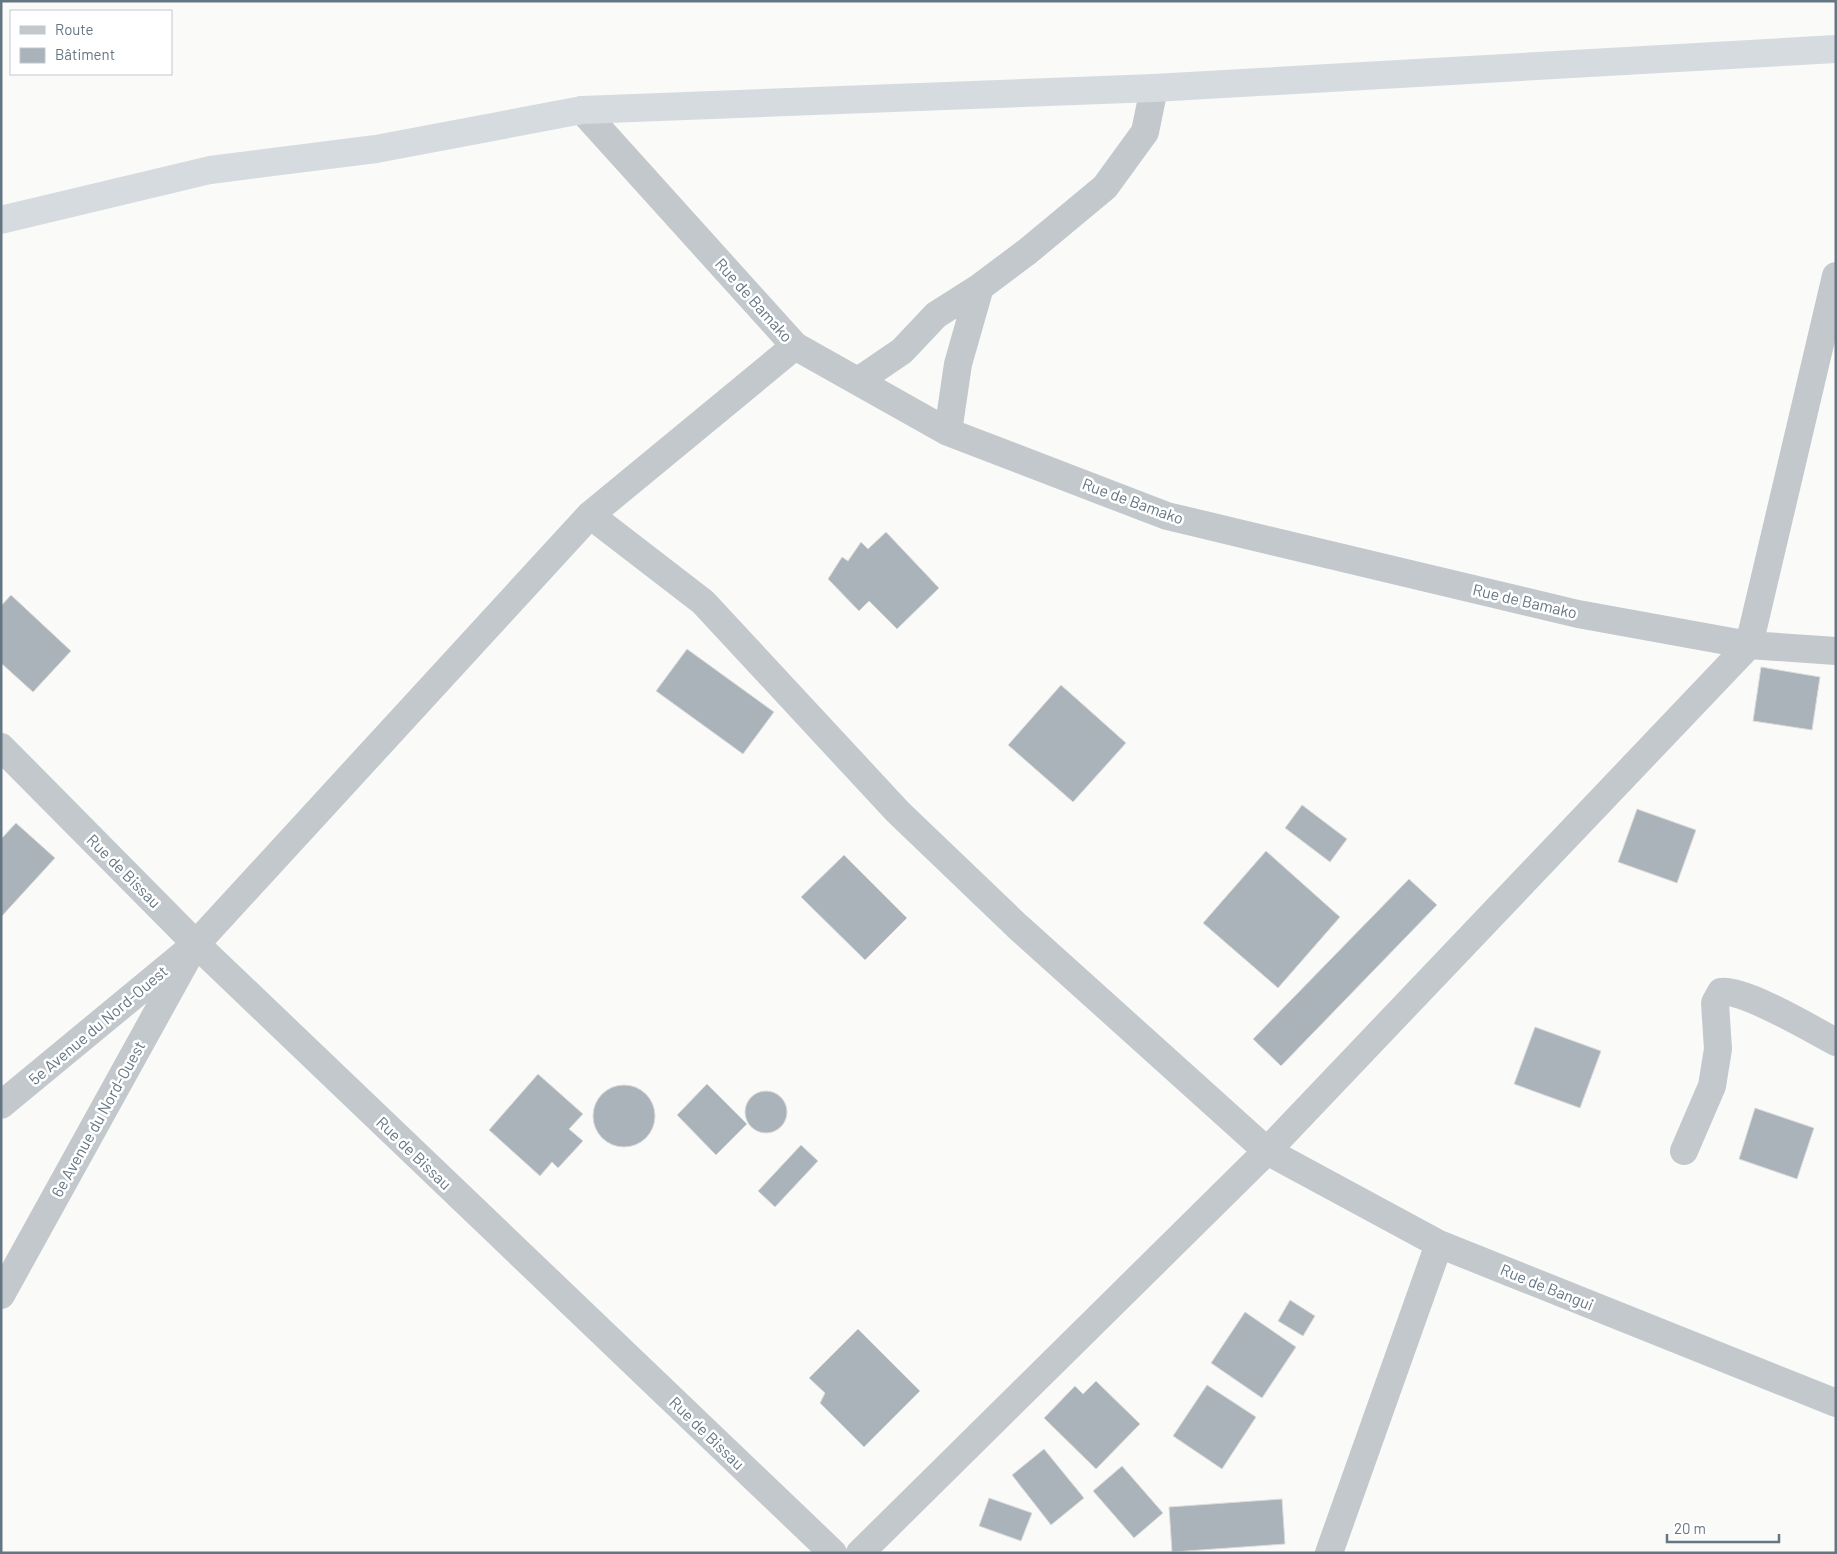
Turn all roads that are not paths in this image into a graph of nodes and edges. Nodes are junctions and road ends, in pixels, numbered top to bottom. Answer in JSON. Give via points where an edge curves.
{"nodes":[{"id":1,"x":1836,"y":49,"type":"edge"},
{"id":2,"x":1154,"y":88,"type":"junction"},
{"id":3,"x":582,"y":110,"type":"junction"},
{"id":4,"x":1,"y":220,"type":"edge"},
{"id":5,"x":1836,"y":276,"type":"edge"},
{"id":6,"x":980,"y":287,"type":"junction"},
{"id":7,"x":796,"y":346,"type":"junction"},
{"id":8,"x":858,"y":382,"type":"junction"},
{"id":9,"x":948,"y":432,"type":"junction"},
{"id":10,"x":590,"y":515,"type":"junction"},
{"id":11,"x":1749,"y":645,"type":"junction"},
{"id":12,"x":1836,"y":651,"type":"edge"},
{"id":13,"x":1,"y":748,"type":"edge"},
{"id":14,"x":196,"y":944,"type":"junction"},
{"id":15,"x":1836,"y":1042,"type":"edge"},
{"id":16,"x":1,"y":1105,"type":"edge"},
{"id":17,"x":1684,"y":1151,"type":"dead end"},
{"id":18,"x":1267,"y":1152,"type":"junction"},
{"id":19,"x":1440,"y":1244,"type":"junction"},
{"id":20,"x":1,"y":1295,"type":"edge"},
{"id":21,"x":1836,"y":1403,"type":"edge"},
{"id":22,"x":833,"y":1553,"type":"edge"},
{"id":23,"x":860,"y":1553,"type":"edge"},
{"id":24,"x":1329,"y":1553,"type":"edge"}],
"edges":[{"from":1,"to":2,"type":"highway"},
{"from":2,"to":3,"type":"highway"},
{"from":2,"to":6,"type":"street","via":[[1145,132],[1105,187]]},
{"from":3,"to":4,"type":"highway","via":[[376,149],[210,170]]},
{"from":3,"to":7,"type":"street","name":"Rue de Bamako"},
{"from":5,"to":11,"type":"street"},
{"from":6,"to":8,"type":"street","via":[[936,315],[902,351]]},
{"from":6,"to":9,"type":"street","via":[[958,364]]},
{"from":7,"to":8,"type":"street","name":"Rue de Bamako"},
{"from":7,"to":10,"type":"street"},
{"from":8,"to":9,"type":"street","name":"Rue de Bamako"},
{"from":9,"to":11,"type":"street","name":"Rue de Bamako","via":[[1167,516],[1578,614]]},
{"from":10,"to":14,"type":"street"},
{"from":10,"to":18,"type":"street","name":"Rue de Bangui","via":[[703,602],[898,812],[1017,926]]},
{"from":11,"to":12,"type":"street","name":"Rue de Bamako"},
{"from":11,"to":18,"type":"street"},
{"from":13,"to":14,"type":"street","name":"Rue de Bissau"},
{"from":14,"to":16,"type":"street","name":"5e Avenue du Nord-Ouest"},
{"from":14,"to":20,"type":"street","name":"6e Avenue du Nord-Ouest"},
{"from":14,"to":22,"type":"street","name":"Rue de Bissau"},
{"from":15,"to":17,"type":"street","via":[[1776,1011],[1730,991],[1721,992],[1715,1003],[1718,1049],[1712,1086]]},
{"from":18,"to":19,"type":"street","name":"Rue de Bangui"},
{"from":18,"to":23,"type":"street"},
{"from":19,"to":21,"type":"street","name":"Rue de Bangui"},
{"from":19,"to":24,"type":"street"}]}
